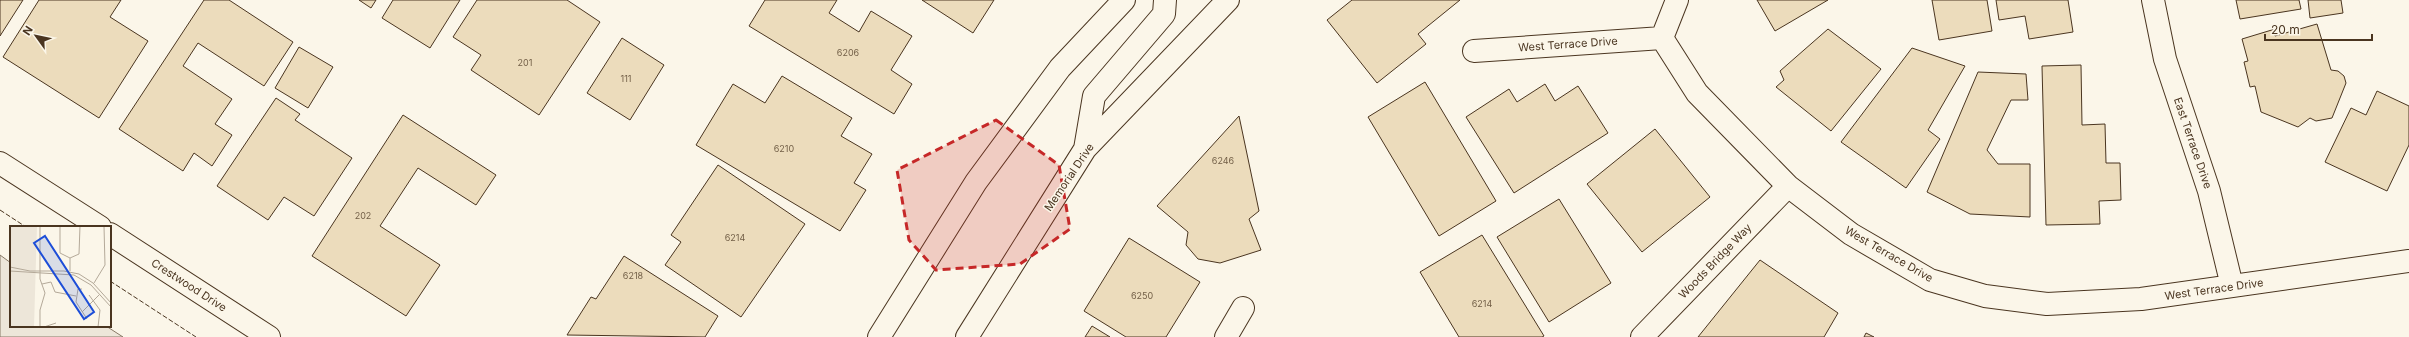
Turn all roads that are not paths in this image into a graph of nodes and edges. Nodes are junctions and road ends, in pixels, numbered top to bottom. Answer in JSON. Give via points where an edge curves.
{"nodes":[{"id":1,"x":1124,"y":0,"type":"edge"},
{"id":2,"x":1166,"y":0,"type":"edge"},
{"id":3,"x":1228,"y":0,"type":"edge"},
{"id":4,"x":1678,"y":0,"type":"edge"},
{"id":5,"x":2153,"y":0,"type":"edge"},
{"id":6,"x":1662,"y":38,"type":"junction"},
{"id":7,"x":1474,"y":51,"type":"dead end"},
{"id":8,"x":1085,"y":149,"type":"junction"},
{"id":9,"x":0,"y":163,"type":"edge"},
{"id":10,"x":1788,"y":186,"type":"junction"},
{"id":11,"x":98,"y":226,"type":"edge"},
{"id":12,"x":111,"y":235,"type":"edge"},
{"id":13,"x":2409,"y":261,"type":"edge"},
{"id":14,"x":2232,"y":286,"type":"junction"},
{"id":15,"x":1243,"y":308,"type":"dead end"},
{"id":16,"x":269,"y":337,"type":"edge"},
{"id":17,"x":879,"y":337,"type":"edge"},
{"id":18,"x":967,"y":337,"type":"edge"},
{"id":19,"x":1226,"y":337,"type":"edge"},
{"id":20,"x":1642,"y":337,"type":"edge"}],
"edges":[{"from":1,"to":17,"type":"street","via":[[1060,68],[981,175]]},
{"from":2,"to":8,"type":"street","via":[[1164,14],[1094,96]]},
{"from":3,"to":8,"type":"street","name":"Memorial Drive"},
{"from":4,"to":6,"type":"street"},
{"from":5,"to":14,"type":"street","name":"East Terrace Drive","via":[[2164,59],[2209,190]]},
{"from":6,"to":7,"type":"street","name":"West Terrace Drive"},
{"from":6,"to":10,"type":"street","name":"West Terrace Drive","via":[[1697,93]]},
{"from":8,"to":18,"type":"street","name":"Memorial Drive"},
{"from":9,"to":11,"type":"street"},
{"from":10,"to":14,"type":"street","name":"West Terrace Drive","via":[[1851,234],[1930,280],[1985,296],[2047,304],[2141,300]]},
{"from":10,"to":20,"type":"street","name":"Woods Bridge Way"},
{"from":12,"to":16,"type":"street","name":"Crestwood Drive"},
{"from":13,"to":14,"type":"street","name":"West Terrace Drive"},
{"from":15,"to":19,"type":"street"}]}
